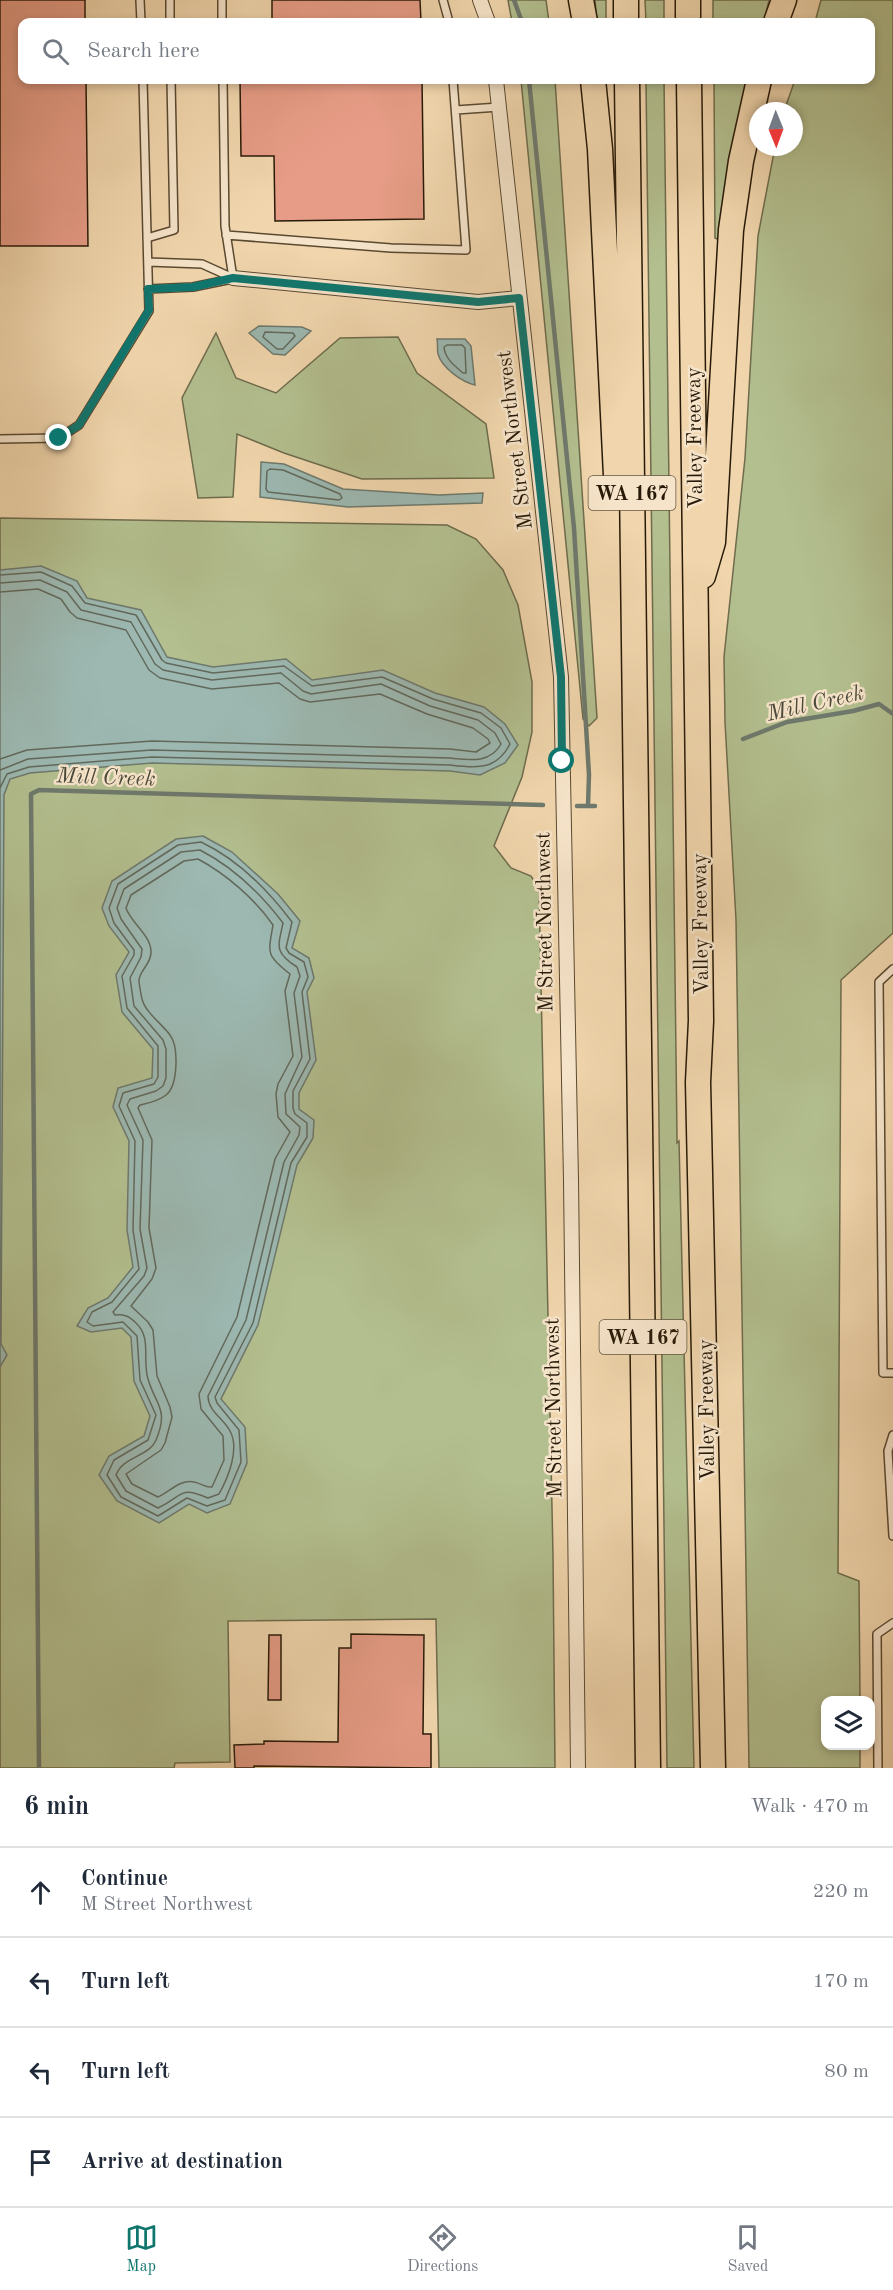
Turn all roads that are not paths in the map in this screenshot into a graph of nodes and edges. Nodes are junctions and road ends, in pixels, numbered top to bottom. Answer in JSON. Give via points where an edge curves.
{"nodes":[{"id":1,"x":140,"y":0,"type":"edge"},
{"id":2,"x":170,"y":0,"type":"edge"},
{"id":3,"x":222,"y":0,"type":"edge"},
{"id":4,"x":443,"y":0,"type":"edge"},
{"id":5,"x":480,"y":0,"type":"edge"},
{"id":6,"x":581,"y":0,"type":"edge"},
{"id":7,"x":626,"y":0,"type":"edge"},
{"id":8,"x":688,"y":0,"type":"edge"},
{"id":9,"x":784,"y":0,"type":"edge"},
{"id":10,"x":141,"y":18,"type":"edge"},
{"id":11,"x":170,"y":18,"type":"edge"},
{"id":12,"x":222,"y":18,"type":"edge"},
{"id":13,"x":448,"y":18,"type":"edge"},
{"id":14,"x":487,"y":18,"type":"edge"},
{"id":15,"x":584,"y":18,"type":"edge"},
{"id":16,"x":626,"y":18,"type":"edge"},
{"id":17,"x":688,"y":18,"type":"edge"},
{"id":18,"x":777,"y":18,"type":"edge"},
{"id":19,"x":143,"y":84,"type":"edge"},
{"id":20,"x":171,"y":84,"type":"edge"},
{"id":21,"x":223,"y":84,"type":"edge"},
{"id":22,"x":453,"y":84,"type":"edge"},
{"id":23,"x":496,"y":84,"type":"edge"},
{"id":24,"x":593,"y":84,"type":"edge"},
{"id":25,"x":627,"y":84,"type":"edge"},
{"id":26,"x":689,"y":84,"type":"edge"},
{"id":27,"x":758,"y":84,"type":"edge"},
{"id":28,"x":499,"y":107,"type":"junction"},
{"id":29,"x":456,"y":110,"type":"junction"},
{"id":30,"x":226,"y":235,"type":"junction"},
{"id":31,"x":147,"y":238,"type":"junction"},
{"id":32,"x":148,"y":262,"type":"junction"},
{"id":33,"x":233,"y":278,"type":"junction"},
{"id":34,"x":148,"y":289,"type":"junction"},
{"id":35,"x":519,"y":298,"type":"junction"},
{"id":36,"x":0,"y":439,"type":"edge"},
{"id":37,"x":696,"y":599,"type":"junction"},
{"id":38,"x":637,"y":907,"type":"junction"},
{"id":39,"x":893,"y":969,"type":"edge"},
{"id":40,"x":893,"y":1373,"type":"edge"},
{"id":41,"x":893,"y":1435,"type":"edge"},
{"id":42,"x":893,"y":1536,"type":"edge"},
{"id":43,"x":893,"y":1623,"type":"edge"},
{"id":44,"x":578,"y":1768,"type":"edge"},
{"id":45,"x":648,"y":1768,"type":"edge"},
{"id":46,"x":713,"y":1768,"type":"edge"},
{"id":47,"x":878,"y":1768,"type":"edge"}],
"edges":[{"from":1,"to":10,"type":"lane"},
{"from":2,"to":11,"type":"lane"},
{"from":3,"to":12,"type":"lane"},
{"from":4,"to":13,"type":"lane"},
{"from":5,"to":14,"type":"street"},
{"from":6,"to":15,"type":"highway"},
{"from":7,"to":16,"type":"highway"},
{"from":8,"to":17,"type":"highway"},
{"from":9,"to":18,"type":"highway"},
{"from":19,"to":31,"type":"lane"},
{"from":20,"to":31,"type":"lane","via":[[174,230]]},
{"from":21,"to":30,"type":"lane"},
{"from":22,"to":29,"type":"lane"},
{"from":23,"to":28,"type":"street","name":"M Street Northwest"},
{"from":24,"to":38,"type":"highway","via":[[600,149]]},
{"from":25,"to":38,"type":"highway","number":"WA 167"},
{"from":26,"to":37,"type":"highway","name":"Valley Freeway","number":"WA 167"},
{"from":27,"to":37,"type":"highway","via":[[743,150],[732,230],[713,542]]},
{"from":28,"to":29,"type":"lane"},
{"from":28,"to":35,"type":"street","name":"M Street Northwest"},
{"from":29,"to":30,"type":"lane","via":[[466,250]]},
{"from":30,"to":33,"type":"lane"},
{"from":31,"to":32,"type":"lane"},
{"from":32,"to":33,"type":"lane","via":[[202,264]]},
{"from":32,"to":34,"type":"lane"},
{"from":33,"to":34,"type":"lane","via":[[193,287]]},
{"from":33,"to":35,"type":"street","via":[[478,302]]},
{"from":34,"to":36,"type":"lane","via":[[149,310],[79,425],[59,438]]},
{"from":35,"to":44,"type":"street","name":"M Street Northwest","via":[[561,677]]},
{"from":37,"to":46,"type":"highway","name":"Valley Freeway","number":"WA 167","via":[[701,1021],[698,1082]]},
{"from":38,"to":45,"type":"highway","number":"WA 167"},
{"from":39,"to":40,"type":"lane","via":[[879,982],[879,994],[883,1373]]},
{"from":41,"to":42,"type":"lane","via":[[888,1451]]},
{"from":43,"to":47,"type":"lane","via":[[877,1634]]}]}
